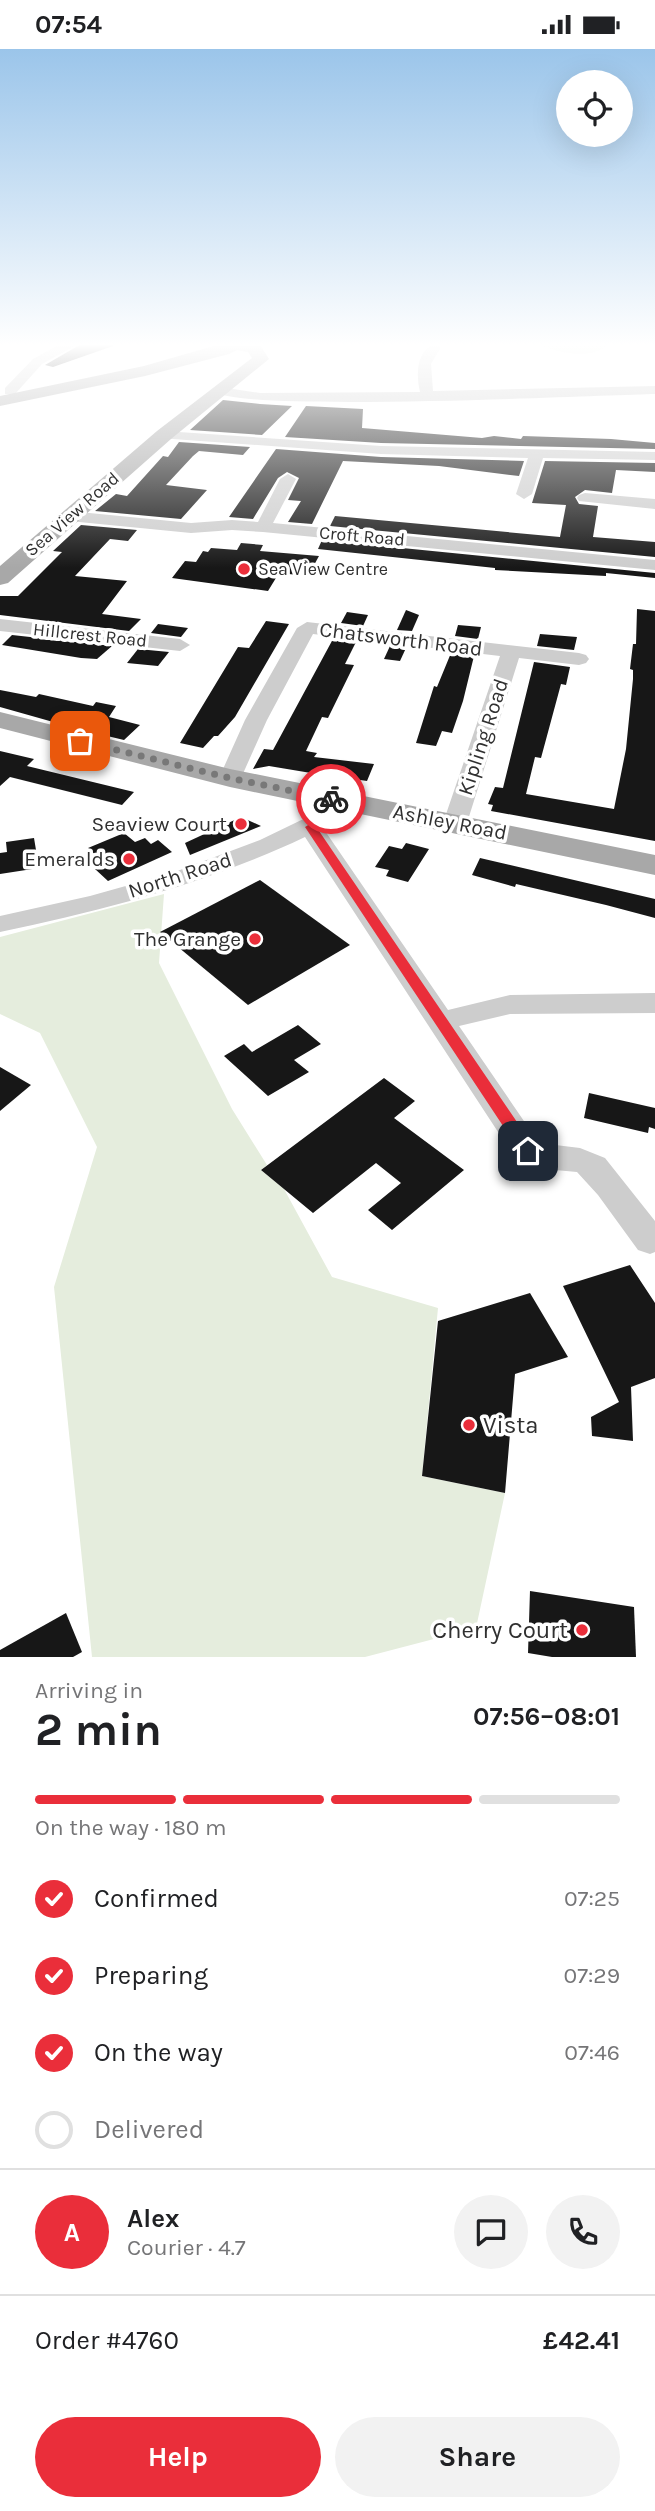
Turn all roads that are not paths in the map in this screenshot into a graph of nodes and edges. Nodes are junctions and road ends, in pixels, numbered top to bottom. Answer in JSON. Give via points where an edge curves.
{"nodes":[{"id":1,"x":186,"y":418,"type":"edge"},
{"id":2,"x":164,"y":436,"type":"junction"},
{"id":3,"x":537,"y":454,"type":"junction"},
{"id":4,"x":655,"y":456,"type":"edge"},
{"id":5,"x":288,"y":479,"type":"dead end"},
{"id":6,"x":524,"y":494,"type":"dead end"},
{"id":7,"x":585,"y":498,"type":"dead end"},
{"id":8,"x":655,"y":504,"type":"edge"},
{"id":9,"x":69,"y":516,"type":"junction"},
{"id":10,"x":263,"y":527,"type":"junction"},
{"id":11,"x":655,"y":565,"type":"edge"},
{"id":12,"x":0,"y":578,"type":"edge"},
{"id":13,"x":0,"y":625,"type":"edge"},
{"id":14,"x":180,"y":645,"type":"dead end"},
{"id":15,"x":511,"y":652,"type":"junction"},
{"id":16,"x":579,"y":659,"type":"dead end"},
{"id":17,"x":0,"y":720,"type":"edge"},
{"id":18,"x":230,"y":778,"type":"junction"},
{"id":19,"x":351,"y":803,"type":"junction"},
{"id":20,"x":455,"y":823,"type":"junction"},
{"id":21,"x":311,"y":827,"type":"junction"},
{"id":22,"x":655,"y":865,"type":"edge"},
{"id":23,"x":0,"y":924,"type":"edge"},
{"id":24,"x":655,"y":1003,"type":"edge"},
{"id":25,"x":442,"y":1022,"type":"junction"},
{"id":26,"x":650,"y":1240,"type":"dead end"}],
"edges":[{"from":1,"to":2,"type":"main road","name":"Sea View Road"},
{"from":2,"to":3,"type":"street","via":[[381,450]]},
{"from":2,"to":9,"type":"main road","name":"Sea View Road"},
{"from":3,"to":4,"type":"street"},
{"from":3,"to":6,"type":"street"},
{"from":5,"to":10,"type":"street"},
{"from":7,"to":8,"type":"street"},
{"from":9,"to":10,"type":"street","name":"Croft Road","via":[[191,528]]},
{"from":9,"to":12,"type":"main road","name":"Sea View Road"},
{"from":10,"to":11,"type":"street","name":"Croft Road"},
{"from":13,"to":14,"type":"street","name":"Hillcrest Road"},
{"from":15,"to":16,"type":"street","name":"Chatsworth Road"},
{"from":15,"to":18,"type":"street","name":"Chatsworth Road","via":[[307,628]]},
{"from":15,"to":20,"type":"street","name":"Kipling Road"},
{"from":17,"to":18,"type":"main road","name":"Ashley Road"},
{"from":18,"to":19,"type":"main road","name":"Ashley Road"},
{"from":19,"to":20,"type":"main road","name":"Ashley Road"},
{"from":19,"to":21,"type":"street","name":"North Road"},
{"from":20,"to":22,"type":"main road","name":"Ashley Road"},
{"from":21,"to":23,"type":"street","name":"North Road","via":[[214,866],[74,909]]},
{"from":21,"to":25,"type":"street"},
{"from":24,"to":25,"type":"street","via":[[521,1003]]},
{"from":25,"to":26,"type":"street","via":[[528,1151],[591,1164]]}]}
